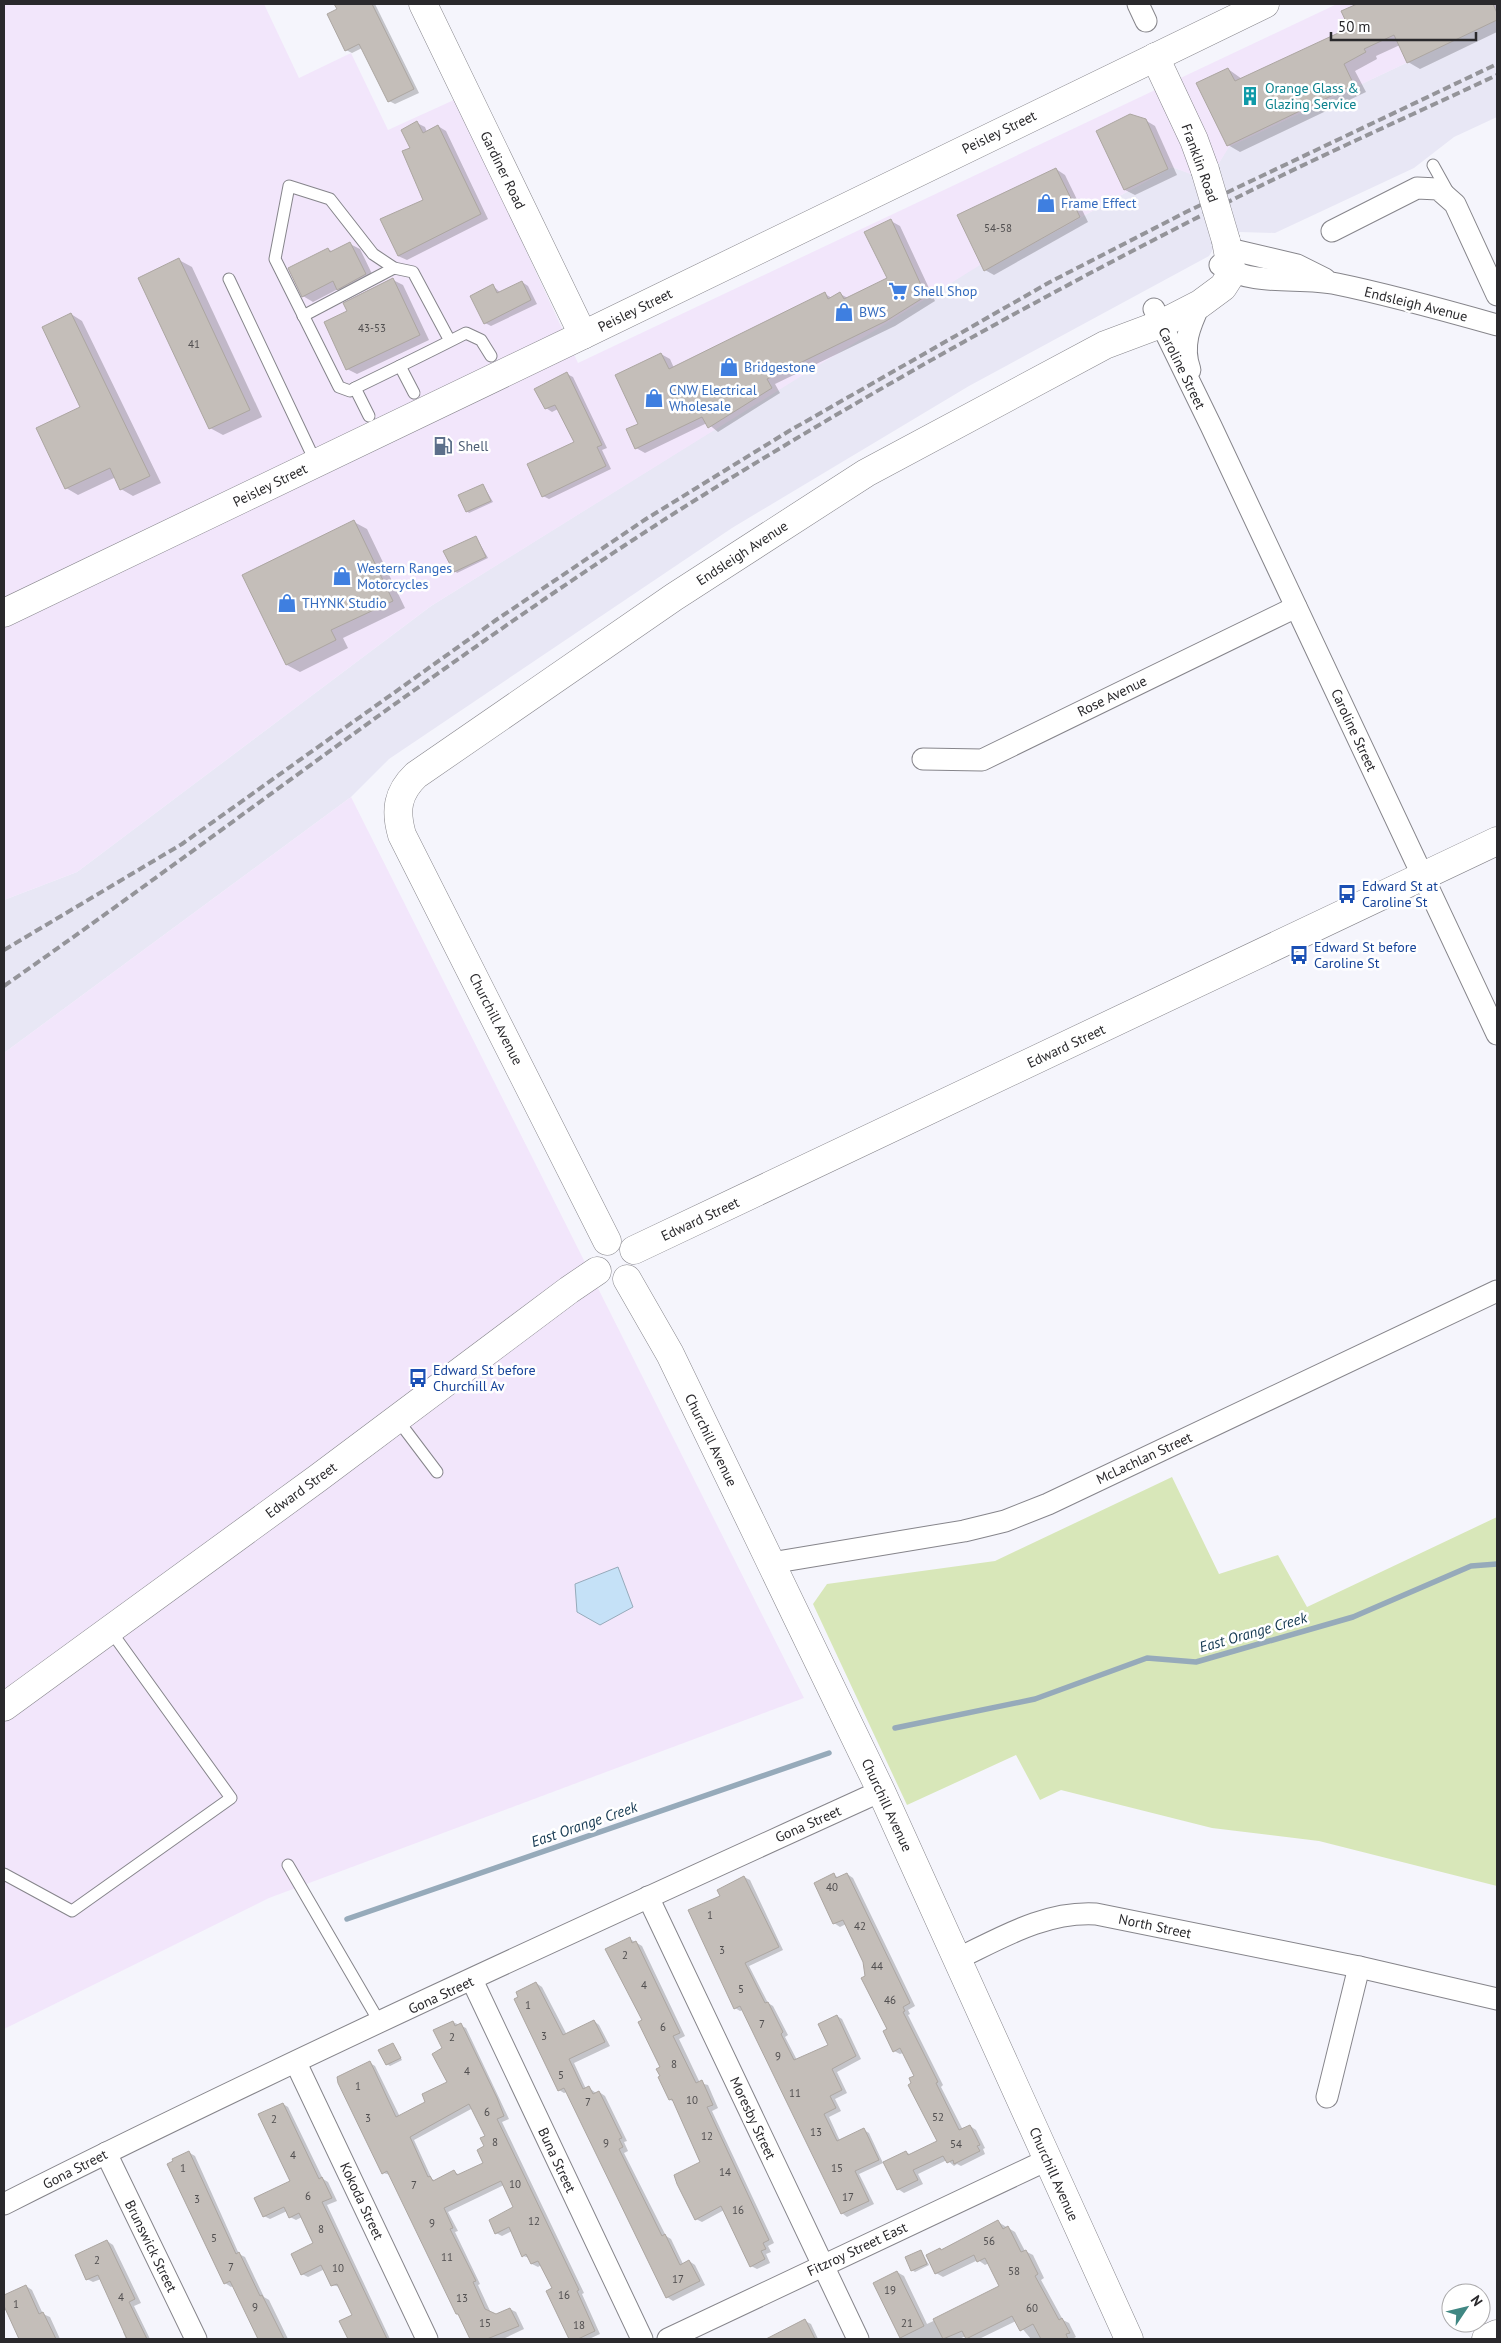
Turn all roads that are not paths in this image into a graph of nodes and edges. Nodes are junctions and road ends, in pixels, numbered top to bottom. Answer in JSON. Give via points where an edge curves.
{"nodes":[{"id":1,"x":424,"y":4,"type":"edge"},
{"id":2,"x":1265,"y":4,"type":"edge"},
{"id":3,"x":1155,"y":57,"type":"junction"},
{"id":4,"x":1433,"y":165,"type":"dead end"},
{"id":5,"x":1455,"y":204,"type":"junction"},
{"id":6,"x":1332,"y":231,"type":"dead end"},
{"id":7,"x":1227,"y":257,"type":"junction"},
{"id":8,"x":394,"y":268,"type":"junction"},
{"id":9,"x":229,"y":279,"type":"dead end"},
{"id":10,"x":1497,"y":295,"type":"edge"},
{"id":11,"x":1200,"y":304,"type":"junction"},
{"id":12,"x":303,"y":316,"type":"junction"},
{"id":13,"x":1157,"y":317,"type":"junction"},
{"id":14,"x":1497,"y":325,"type":"edge"},
{"id":15,"x":583,"y":335,"type":"junction"},
{"id":16,"x":450,"y":341,"type":"junction"},
{"id":17,"x":492,"y":356,"type":"dead end"},
{"id":18,"x":400,"y":366,"type":"junction"},
{"id":19,"x":355,"y":388,"type":"junction"},
{"id":20,"x":414,"y":392,"type":"dead end"},
{"id":21,"x":370,"y":416,"type":"dead end"},
{"id":22,"x":1211,"y":426,"type":"junction"},
{"id":23,"x":316,"y":463,"type":"junction"},
{"id":24,"x":1296,"y":607,"type":"junction"},
{"id":25,"x":4,"y":613,"type":"edge"},
{"id":26,"x":923,"y":758,"type":"dead end"},
{"id":27,"x":401,"y":794,"type":"joint"},
{"id":28,"x":1497,"y":841,"type":"edge"},
{"id":29,"x":1424,"y":876,"type":"junction"},
{"id":30,"x":1497,"y":1034,"type":"edge"},
{"id":31,"x":607,"y":1242,"type":"junction"},
{"id":32,"x":634,"y":1250,"type":"junction"},
{"id":33,"x":597,"y":1271,"type":"junction"},
{"id":34,"x":627,"y":1279,"type":"junction"},
{"id":35,"x":1497,"y":1291,"type":"edge"},
{"id":36,"x":397,"y":1419,"type":"junction"},
{"id":37,"x":437,"y":1472,"type":"dead end"},
{"id":38,"x":771,"y":1563,"type":"junction"},
{"id":39,"x":110,"y":1630,"type":"junction"},
{"id":40,"x":4,"y":1707,"type":"edge"},
{"id":41,"x":881,"y":1791,"type":"junction"},
{"id":42,"x":288,"y":1865,"type":"dead end"},
{"id":43,"x":4,"y":1874,"type":"edge"},
{"id":44,"x":648,"y":1897,"type":"junction"},
{"id":45,"x":957,"y":1959,"type":"junction"},
{"id":46,"x":1359,"y":1967,"type":"junction"},
{"id":47,"x":472,"y":1980,"type":"junction"},
{"id":48,"x":1497,"y":1999,"type":"edge"},
{"id":49,"x":380,"y":2023,"type":"junction"},
{"id":50,"x":296,"y":2063,"type":"junction"},
{"id":51,"x":1327,"y":2097,"type":"dead end"},
{"id":52,"x":106,"y":2153,"type":"junction"},
{"id":53,"x":1047,"y":2160,"type":"junction"},
{"id":54,"x":4,"y":2204,"type":"edge"},
{"id":55,"x":822,"y":2265,"type":"junction"},
{"id":56,"x":1497,"y":2334,"type":"edge"},
{"id":57,"x":196,"y":2339,"type":"edge"},
{"id":58,"x":427,"y":2339,"type":"edge"},
{"id":59,"x":642,"y":2339,"type":"edge"},
{"id":60,"x":668,"y":2339,"type":"edge"},
{"id":61,"x":858,"y":2339,"type":"edge"},
{"id":62,"x":1129,"y":2339,"type":"edge"},
{"id":63,"x":1486,"y":2339,"type":"edge"}],
"edges":[{"from":1,"to":15,"type":"street","name":"Gardiner Road"},
{"from":2,"to":3,"type":"street","name":"Peisley Street"},
{"from":3,"to":7,"type":"street","name":"Franklin Road","bridge":true,"via":[[1205,170]]},
{"from":3,"to":15,"type":"street","name":"Peisley Street"},
{"from":4,"to":5,"type":"lane"},
{"from":5,"to":6,"type":"street","via":[[1438,189],[1417,188]]},
{"from":5,"to":10,"type":"street"},
{"from":7,"to":11,"type":"street","name":"Endsleigh Avenue","via":[[1223,287]]},
{"from":7,"to":13,"type":"street","name":"Endsleigh Avenue"},
{"from":7,"to":14,"type":"street","name":"Endsleigh Avenue","via":[[1297,265],[1334,283]]},
{"from":8,"to":12,"type":"lane"},
{"from":8,"to":12,"type":"lane","via":[[373,254],[330,200],[289,186],[275,259]]},
{"from":8,"to":16,"type":"lane","via":[[413,272]]},
{"from":9,"to":23,"type":"lane"},
{"from":11,"to":13,"type":"street","name":"Endsleigh Avenue"},
{"from":11,"to":22,"type":"street","name":"Caroline Street","via":[[1188,328],[1185,345],[1188,366]]},
{"from":12,"to":19,"type":"lane","via":[[339,388],[350,391]]},
{"from":13,"to":22,"type":"street","name":"Caroline Street"},
{"from":13,"to":27,"type":"street","name":"Endsleigh Avenue","via":[[866,473],[674,597],[416,775]]},
{"from":15,"to":23,"type":"street","name":"Peisley Street"},
{"from":16,"to":17,"type":"lane","via":[[466,333],[481,340]]},
{"from":16,"to":18,"type":"lane"},
{"from":18,"to":19,"type":"lane"},
{"from":18,"to":20,"type":"lane"},
{"from":19,"to":21,"type":"lane"},
{"from":22,"to":24,"type":"street","name":"Caroline Street"},
{"from":23,"to":25,"type":"street","name":"Peisley Street"},
{"from":24,"to":26,"type":"street","name":"Rose Avenue","via":[[982,760]]},
{"from":24,"to":29,"type":"street","name":"Caroline Street"},
{"from":27,"to":31,"type":"street","name":"Churchill Avenue","via":[[397,807],[402,835]]},
{"from":28,"to":29,"type":"street","name":"Edward Street"},
{"from":29,"to":30,"type":"street","name":"Caroline Street"},
{"from":29,"to":32,"type":"street","name":"Edward Street"},
{"from":31,"to":32,"type":"street","via":[[626,1242]]},
{"from":31,"to":33,"type":"street","via":[[597,1251]]},
{"from":32,"to":34,"type":"street","via":[[636,1270]]},
{"from":33,"to":34,"type":"street","via":[[607,1280],[620,1282]]},
{"from":33,"to":36,"type":"street","name":"Edward Street"},
{"from":34,"to":38,"type":"street","name":"Churchill Avenue","via":[[670,1354]]},
{"from":35,"to":38,"type":"street","name":"McLachlan Street","via":[[1005,1522],[923,1540]]},
{"from":36,"to":37,"type":"lane"},
{"from":36,"to":39,"type":"street","name":"Edward Street"},
{"from":38,"to":41,"type":"street","name":"Churchill Avenue"},
{"from":39,"to":40,"type":"street","name":"Edward Street"},
{"from":39,"to":43,"type":"lane","via":[[231,1798],[72,1911]]},
{"from":41,"to":44,"type":"street","name":"Gona Street"},
{"from":41,"to":45,"type":"street","name":"Churchill Avenue"},
{"from":42,"to":49,"type":"lane"},
{"from":44,"to":47,"type":"street","name":"Gona Street"},
{"from":44,"to":55,"type":"street","name":"Moresby Street"},
{"from":45,"to":46,"type":"street","name":"North Street","via":[[1029,1925],[1079,1913],[1115,1917]]},
{"from":45,"to":53,"type":"street","name":"Churchill Avenue"},
{"from":46,"to":48,"type":"street","name":"North Street"},
{"from":46,"to":51,"type":"street"},
{"from":47,"to":49,"type":"street","name":"Gona Street"},
{"from":47,"to":59,"type":"street","name":"Buna Street"},
{"from":49,"to":50,"type":"street","name":"Gona Street"},
{"from":50,"to":52,"type":"street","name":"Gona Street"},
{"from":50,"to":58,"type":"street","name":"Kokoda Street"},
{"from":52,"to":54,"type":"street","name":"Gona Street"},
{"from":52,"to":57,"type":"street","name":"Brunswick Street"},
{"from":53,"to":55,"type":"street","name":"Fitzroy Street East"},
{"from":53,"to":62,"type":"street","name":"Churchill Avenue"},
{"from":55,"to":60,"type":"street","name":"Fitzroy Street East"},
{"from":55,"to":61,"type":"street","name":"Moresby Street"},
{"from":56,"to":63,"type":"street"}]}
